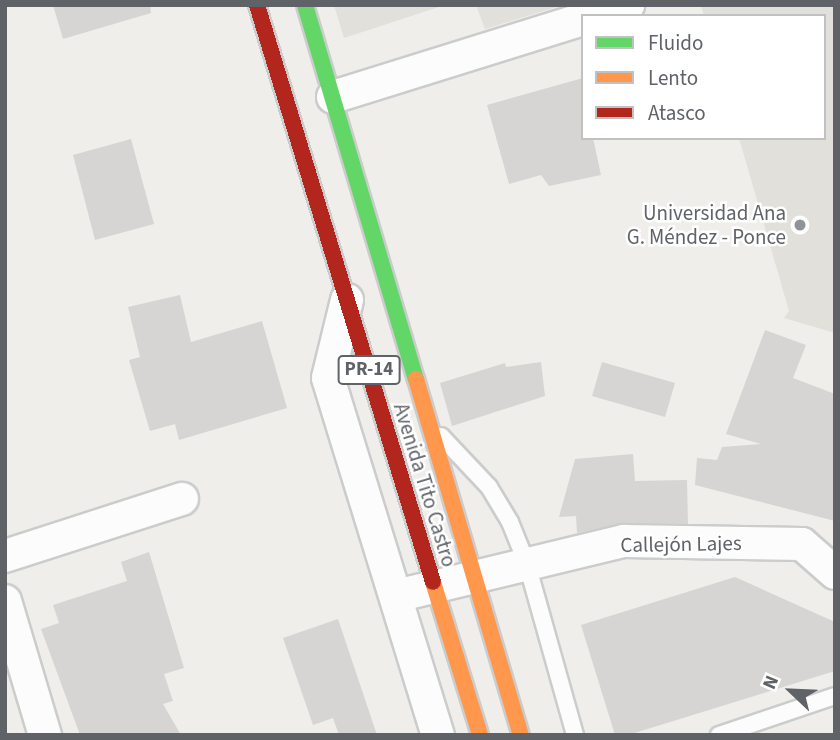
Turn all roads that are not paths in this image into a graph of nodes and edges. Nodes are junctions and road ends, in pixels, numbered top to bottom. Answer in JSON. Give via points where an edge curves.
{"nodes":[{"id":1,"x":257,"y":5,"type":"edge"},
{"id":2,"x":305,"y":5,"type":"edge"},
{"id":3,"x":628,"y":5,"type":"edge"},
{"id":4,"x":600,"y":14,"type":"edge"},
{"id":5,"x":581,"y":20,"type":"edge"},
{"id":6,"x":333,"y":97,"type":"junction"},
{"id":7,"x":347,"y":300,"type":"junction"},
{"id":8,"x":429,"y":426,"type":"junction"},
{"id":9,"x":182,"y":499,"type":"dead end"},
{"id":10,"x":5,"y":556,"type":"edge"},
{"id":11,"x":527,"y":564,"type":"junction"},
{"id":12,"x":835,"y":573,"type":"edge"},
{"id":13,"x":473,"y":579,"type":"junction"},
{"id":14,"x":434,"y":588,"type":"junction"},
{"id":15,"x":396,"y":596,"type":"junction"},
{"id":16,"x":5,"y":601,"type":"edge"},
{"id":17,"x":835,"y":696,"type":"edge"},
{"id":18,"x":46,"y":735,"type":"edge"},
{"id":19,"x":438,"y":735,"type":"edge"},
{"id":20,"x":480,"y":735,"type":"edge"},
{"id":21,"x":522,"y":735,"type":"edge"},
{"id":22,"x":575,"y":735,"type":"edge"},
{"id":23,"x":719,"y":735,"type":"edge"}],
"edges":[{"from":1,"to":7,"type":"main road","name":"Avenida Tito Castro","number":"PR-14"},
{"from":2,"to":6,"type":"main road","name":"Avenida Tito Castro","number":"PR-14"},
{"from":3,"to":4,"type":"street"},
{"from":5,"to":6,"type":"street"},
{"from":6,"to":8,"type":"main road","name":"Avenida Tito Castro","number":"PR-14"},
{"from":7,"to":14,"type":"main road","name":"Avenida Tito Castro","number":"PR-14"},
{"from":7,"to":15,"type":"street","via":[[328,378]]},
{"from":8,"to":11,"type":"lane","via":[[465,457],[489,487]]},
{"from":8,"to":13,"type":"main road","name":"Avenida Tito Castro","number":"PR-14"},
{"from":9,"to":10,"type":"street"},
{"from":11,"to":12,"type":"street","name":"Callejón Lajes","via":[[624,541],[802,544]]},
{"from":11,"to":13,"type":"street","name":"Callejón Lajes"},
{"from":11,"to":22,"type":"lane"},
{"from":13,"to":14,"type":"street","name":"Callejón Lajes"},
{"from":13,"to":21,"type":"main road","name":"Avenida Tito Castro","number":"PR-14"},
{"from":14,"to":15,"type":"street","name":"Callejón Lajes"},
{"from":14,"to":20,"type":"main road","name":"Avenida Tito Castro","number":"PR-14"},
{"from":15,"to":19,"type":"street"},
{"from":16,"to":18,"type":"street"},
{"from":17,"to":23,"type":"lane"}]}
